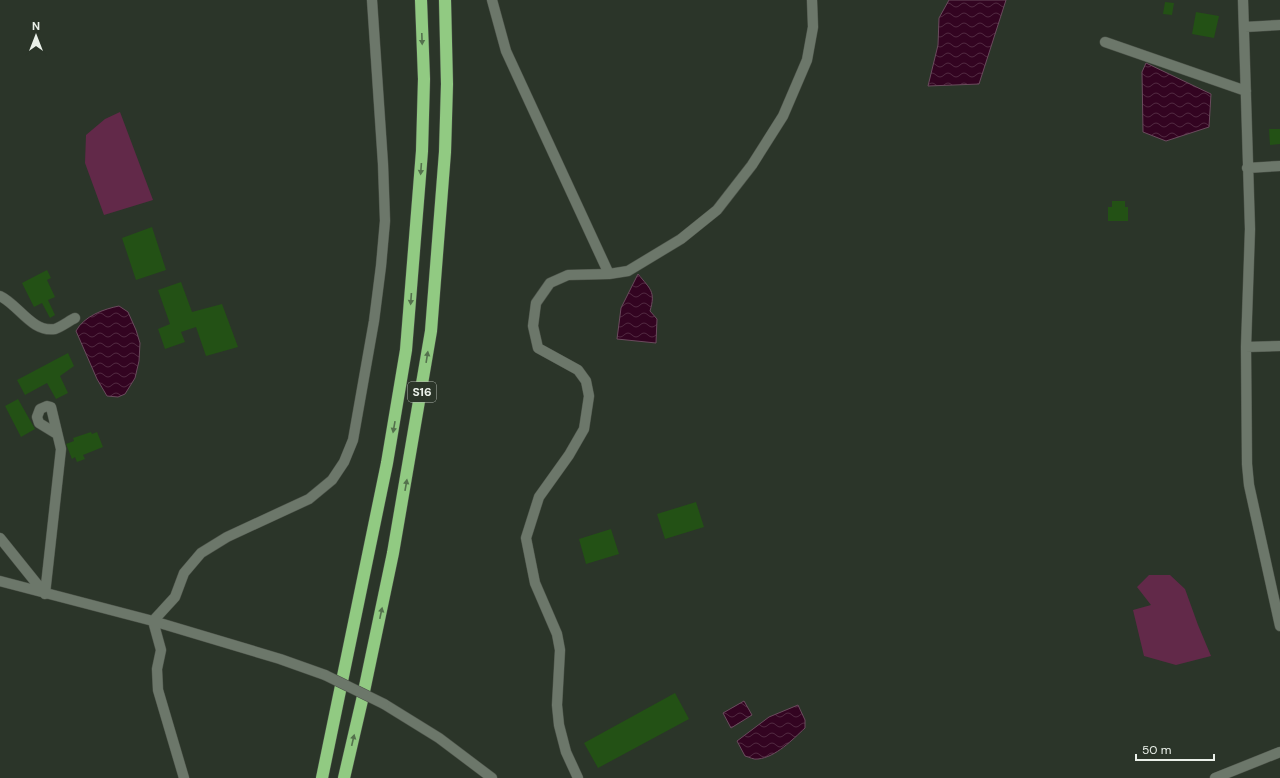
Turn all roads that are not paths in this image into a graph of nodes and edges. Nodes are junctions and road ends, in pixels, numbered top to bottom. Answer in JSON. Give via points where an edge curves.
{"nodes":[{"id":1,"x":372,"y":0,"type":"edge"},
{"id":2,"x":421,"y":0,"type":"edge"},
{"id":3,"x":445,"y":0,"type":"edge"},
{"id":4,"x":492,"y":0,"type":"edge"},
{"id":5,"x":812,"y":0,"type":"edge"},
{"id":6,"x":1243,"y":0,"type":"edge"},
{"id":7,"x":1280,"y":25,"type":"edge"},
{"id":8,"x":1245,"y":27,"type":"junction"},
{"id":9,"x":1105,"y":42,"type":"dead end"},
{"id":10,"x":1246,"y":91,"type":"junction"},
{"id":11,"x":1280,"y":166,"type":"edge"},
{"id":12,"x":1247,"y":168,"type":"junction"},
{"id":13,"x":609,"y":274,"type":"junction"},
{"id":14,"x":0,"y":296,"type":"edge"},
{"id":15,"x":74,"y":318,"type":"dead end"},
{"id":16,"x":1280,"y":346,"type":"edge"},
{"id":17,"x":1246,"y":347,"type":"junction"},
{"id":18,"x":58,"y":434,"type":"dead end"},
{"id":19,"x":0,"y":538,"type":"edge"},
{"id":20,"x":0,"y":581,"type":"edge"},
{"id":21,"x":45,"y":594,"type":"junction"},
{"id":22,"x":153,"y":621,"type":"junction"},
{"id":23,"x":1280,"y":626,"type":"edge"},
{"id":24,"x":1280,"y":752,"type":"edge"},
{"id":25,"x":184,"y":778,"type":"edge"},
{"id":26,"x":322,"y":778,"type":"edge"},
{"id":27,"x":344,"y":778,"type":"edge"},
{"id":28,"x":492,"y":778,"type":"edge"},
{"id":29,"x":578,"y":778,"type":"edge"},
{"id":30,"x":1216,"y":778,"type":"edge"}],
"edges":[{"from":1,"to":22,"type":"street","via":[[385,221],[374,321],[353,440],[344,462],[332,480],[309,499],[227,537],[201,553],[184,573],[175,597]]},
{"from":2,"to":26,"type":"highway","number":"S16","one_way":true,"via":[[424,79],[422,151],[406,350],[387,463]]},
{"from":27,"to":3,"type":"highway","number":"S16","one_way":true,"via":[[393,553],[432,331],[445,152]]},
{"from":4,"to":13,"type":"street","via":[[506,50]]},
{"from":5,"to":13,"type":"street","via":[[813,27],[807,60],[783,116],[752,165],[717,210],[681,239],[628,271]]},
{"from":6,"to":8,"type":"street"},
{"from":7,"to":8,"type":"street"},
{"from":8,"to":10,"type":"street"},
{"from":9,"to":10,"type":"street"},
{"from":10,"to":12,"type":"street"},
{"from":11,"to":12,"type":"street"},
{"from":12,"to":17,"type":"street","via":[[1250,229]]},
{"from":13,"to":29,"type":"street","via":[[568,275],[550,283],[536,303],[533,326],[538,348],[578,370],[586,381],[589,396],[584,429],[539,497],[526,538],[535,583],[557,634],[560,650],[557,705],[559,725],[566,752]]},
{"from":14,"to":15,"type":"street","via":[[33,323],[43,327],[55,329]]},
{"from":16,"to":17,"type":"street"},
{"from":17,"to":23,"type":"street","via":[[1249,485]]},
{"from":18,"to":21,"type":"street","via":[[61,449]]},
{"from":19,"to":21,"type":"street"},
{"from":20,"to":21,"type":"street"},
{"from":21,"to":22,"type":"street"},
{"from":22,"to":25,"type":"street","via":[[160,650],[157,669],[158,690]]},
{"from":22,"to":28,"type":"street","bridge":true,"via":[[325,675],[384,704],[439,738]]},
{"from":24,"to":30,"type":"street"}]}
